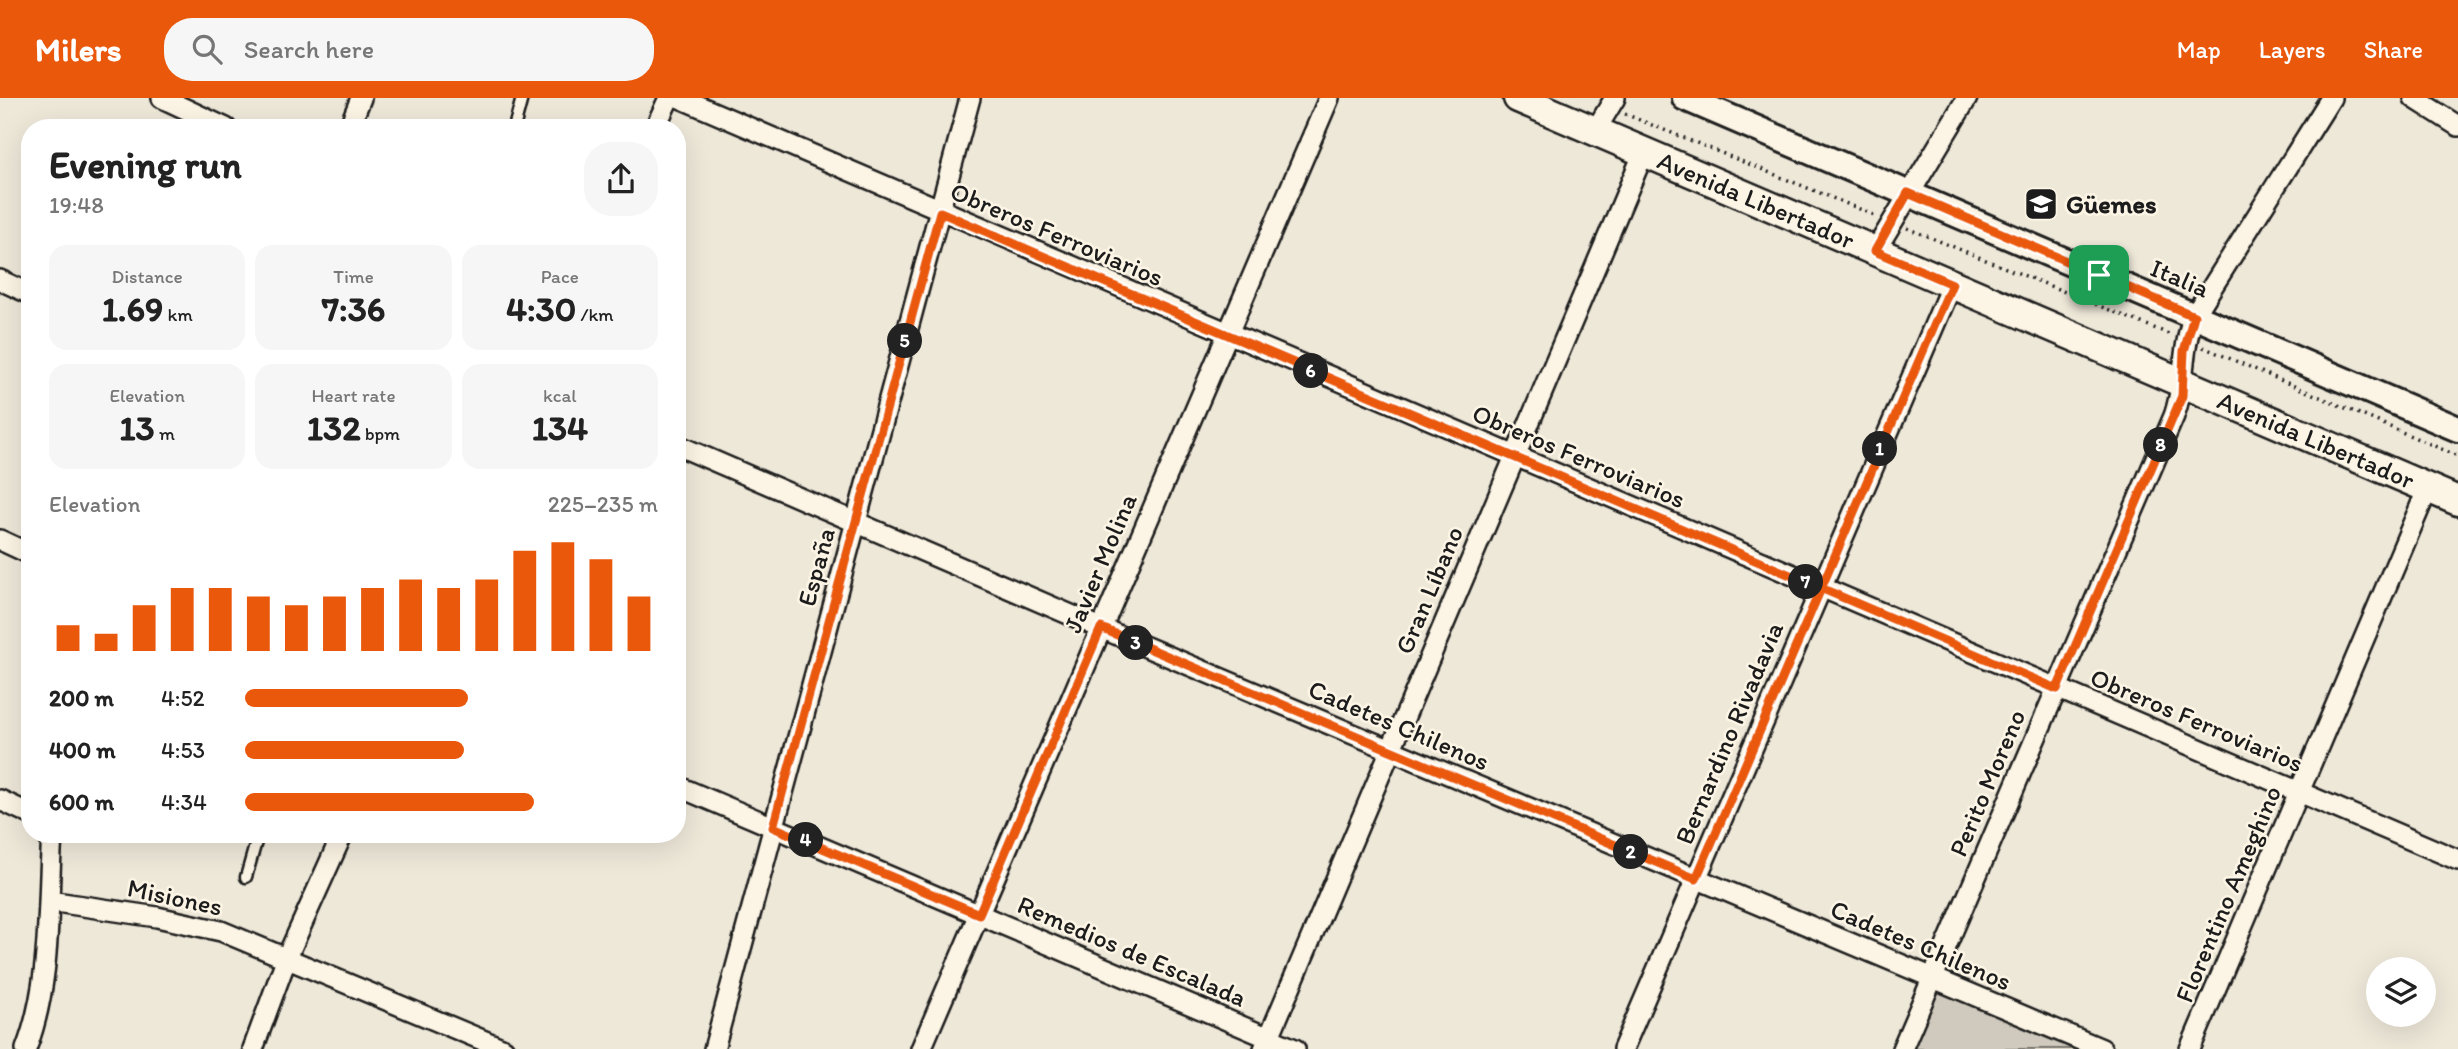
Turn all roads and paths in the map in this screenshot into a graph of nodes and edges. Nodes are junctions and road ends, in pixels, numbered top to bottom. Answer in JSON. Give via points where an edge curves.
{"nodes":[{"id":1,"x":162,"y":98,"type":"edge"},
{"id":2,"x":361,"y":98,"type":"edge"},
{"id":3,"x":522,"y":98,"type":"edge"},
{"id":4,"x":669,"y":98,"type":"edge"},
{"id":5,"x":680,"y":98,"type":"edge"},
{"id":6,"x":970,"y":98,"type":"edge"},
{"id":7,"x":1329,"y":98,"type":"edge"},
{"id":8,"x":1518,"y":98,"type":"edge"},
{"id":9,"x":1685,"y":98,"type":"edge"},
{"id":10,"x":1967,"y":98,"type":"edge"},
{"id":11,"x":2332,"y":98,"type":"edge"},
{"id":12,"x":2414,"y":98,"type":"edge"},
{"id":13,"x":1612,"y":102,"type":"edge"},
{"id":14,"x":207,"y":119,"type":"edge"},
{"id":15,"x":353,"y":119,"type":"edge"},
{"id":16,"x":516,"y":119,"type":"edge"},
{"id":17,"x":660,"y":119,"type":"edge"},
{"id":18,"x":2458,"y":126,"type":"edge"},
{"id":19,"x":1595,"y":131,"type":"junction"},
{"id":20,"x":1644,"y":152,"type":"junction"},
{"id":21,"x":1908,"y":193,"type":"junction"},
{"id":22,"x":940,"y":212,"type":"junction"},
{"id":23,"x":1891,"y":222,"type":"junction"},
{"id":24,"x":1875,"y":251,"type":"junction"},
{"id":25,"x":0,"y":280,"type":"edge"},
{"id":26,"x":1952,"y":284,"type":"junction"},
{"id":27,"x":21,"y":290,"type":"edge"},
{"id":28,"x":2194,"y":316,"type":"junction"},
{"id":29,"x":1227,"y":335,"type":"junction"},
{"id":30,"x":2186,"y":340,"type":"junction"},
{"id":31,"x":2182,"y":383,"type":"junction"},
{"id":32,"x":2458,"y":429,"type":"edge"},
{"id":33,"x":686,"y":449,"type":"edge"},
{"id":34,"x":2458,"y":456,"type":"edge"},
{"id":35,"x":1515,"y":457,"type":"junction"},
{"id":36,"x":2428,"y":488,"type":"junction"},
{"id":37,"x":2458,"y":501,"type":"edge"},
{"id":38,"x":856,"y":522,"type":"junction"},
{"id":39,"x":0,"y":540,"type":"edge"},
{"id":40,"x":21,"y":550,"type":"edge"},
{"id":41,"x":1819,"y":588,"type":"junction"},
{"id":42,"x":1101,"y":628,"type":"junction"},
{"id":43,"x":2057,"y":689,"type":"junction"},
{"id":44,"x":1389,"y":750,"type":"junction"},
{"id":45,"x":686,"y":790,"type":"edge"},
{"id":46,"x":2300,"y":794,"type":"junction"},
{"id":47,"x":0,"y":800,"type":"edge"},
{"id":48,"x":21,"y":810,"type":"edge"},
{"id":49,"x":773,"y":827,"type":"junction"},
{"id":50,"x":52,"y":843,"type":"edge"},
{"id":51,"x":256,"y":843,"type":"edge"},
{"id":52,"x":338,"y":843,"type":"edge"},
{"id":53,"x":2458,"y":860,"type":"edge"},
{"id":54,"x":246,"y":877,"type":"dead end"},
{"id":55,"x":1696,"y":879,"type":"junction"},
{"id":56,"x":48,"y":901,"type":"junction"},
{"id":57,"x":979,"y":914,"type":"junction"},
{"id":58,"x":287,"y":957,"type":"junction"},
{"id":59,"x":1931,"y":978,"type":"junction"},
{"id":60,"x":1267,"y":1043,"type":"edge"},
{"id":61,"x":26,"y":1049,"type":"edge"},
{"id":62,"x":253,"y":1049,"type":"edge"},
{"id":63,"x":504,"y":1049,"type":"edge"},
{"id":64,"x":713,"y":1049,"type":"edge"},
{"id":65,"x":921,"y":1049,"type":"edge"},
{"id":66,"x":1296,"y":1049,"type":"edge"},
{"id":67,"x":1622,"y":1049,"type":"edge"},
{"id":68,"x":1902,"y":1049,"type":"edge"},
{"id":69,"x":2102,"y":1049,"type":"edge"},
{"id":70,"x":2190,"y":1049,"type":"edge"}],
"edges":[{"from":1,"to":14,"type":"street"},
{"from":2,"to":15,"type":"street"},
{"from":3,"to":16,"type":"lane"},
{"from":4,"to":17,"type":"street"},
{"from":5,"to":22,"type":"street","name":"Obreros Ferroviarios"},
{"from":6,"to":22,"type":"street","name":"España"},
{"from":7,"to":29,"type":"street","name":"Javier Molina"},
{"from":8,"to":19,"type":"main road","name":"Avenida Libertador"},
{"from":9,"to":21,"type":"street","name":"Italia"},
{"from":10,"to":21,"type":"street"},
{"from":11,"to":28,"type":"street","name":"Perito Moreno"},
{"from":12,"to":18,"type":"street"},
{"from":13,"to":19,"type":"street"},
{"from":13,"to":23,"type":"path"},
{"from":19,"to":20,"type":"main road","name":"Avenida Libertador"},
{"from":20,"to":24,"type":"main road","name":"Avenida Libertador"},
{"from":20,"to":35,"type":"street","name":"Gran Líbano"},
{"from":21,"to":23,"type":"street"},
{"from":21,"to":28,"type":"street","name":"Italia"},
{"from":22,"to":29,"type":"street","name":"Obreros Ferroviarios"},
{"from":22,"to":38,"type":"street","name":"España"},
{"from":23,"to":24,"type":"street"},
{"from":23,"to":30,"type":"path"},
{"from":24,"to":26,"type":"main road","name":"Avenida Libertador"},
{"from":25,"to":27,"type":"street"},
{"from":26,"to":31,"type":"main road","name":"Avenida Libertador"},
{"from":26,"to":41,"type":"street","name":"Bernardino Rivadavia"},
{"from":28,"to":30,"type":"street","name":"Perito Moreno"},
{"from":28,"to":32,"type":"street","name":"Italia"},
{"from":29,"to":35,"type":"street","name":"Obreros Ferroviarios"},
{"from":29,"to":42,"type":"street","name":"Javier Molina"},
{"from":30,"to":31,"type":"street","name":"Perito Moreno"},
{"from":30,"to":34,"type":"path"},
{"from":31,"to":36,"type":"main road","name":"Avenida Libertador"},
{"from":31,"to":43,"type":"street","name":"Perito Moreno","via":[[2182,396]]},
{"from":33,"to":38,"type":"street","name":"Cadetes Chilenos"},
{"from":35,"to":41,"type":"street","name":"Obreros Ferroviarios"},
{"from":35,"to":44,"type":"street","name":"Gran Líbano"},
{"from":36,"to":37,"type":"main road","name":"Avenida Libertador"},
{"from":36,"to":46,"type":"street","name":"Florentino Ameghino"},
{"from":38,"to":42,"type":"street","name":"Cadetes Chilenos"},
{"from":38,"to":49,"type":"street","name":"España"},
{"from":39,"to":40,"type":"street"},
{"from":41,"to":43,"type":"street","name":"Obreros Ferroviarios"},
{"from":41,"to":55,"type":"street","name":"Bernardino Rivadavia"},
{"from":42,"to":44,"type":"street","name":"Cadetes Chilenos"},
{"from":42,"to":57,"type":"street","name":"Javier Molina"},
{"from":43,"to":46,"type":"street","name":"Obreros Ferroviarios"},
{"from":43,"to":59,"type":"street","name":"Perito Moreno"},
{"from":44,"to":55,"type":"street","name":"Cadetes Chilenos"},
{"from":44,"to":60,"type":"street","name":"Gran Líbano"},
{"from":45,"to":49,"type":"street","name":"Remedios de Escalada"},
{"from":46,"to":53,"type":"street","name":"Obreros Ferroviarios"},
{"from":46,"to":70,"type":"street","name":"Florentino Ameghino"},
{"from":47,"to":48,"type":"street"},
{"from":49,"to":57,"type":"street","name":"Remedios de Escalada"},
{"from":49,"to":64,"type":"street","name":"España"},
{"from":50,"to":56,"type":"street"},
{"from":51,"to":54,"type":"lane"},
{"from":52,"to":58,"type":"street"},
{"from":55,"to":59,"type":"street","name":"Cadetes Chilenos"},
{"from":55,"to":67,"type":"street","name":"Bernardino Rivadavia"},
{"from":56,"to":58,"type":"street","name":"Misiones","via":[[188,923]]},
{"from":56,"to":61,"type":"street","via":[[41,999]]},
{"from":57,"to":60,"type":"street","name":"Remedios de Escalada"},
{"from":57,"to":65,"type":"street","name":"Javier Molina"},
{"from":58,"to":62,"type":"street"},
{"from":58,"to":63,"type":"street","name":"Misiones"},
{"from":59,"to":68,"type":"street","name":"Perito Moreno"},
{"from":59,"to":69,"type":"street","name":"Cadetes Chilenos"},
{"from":60,"to":66,"type":"street","name":"Remedios de Escalada"}]}
